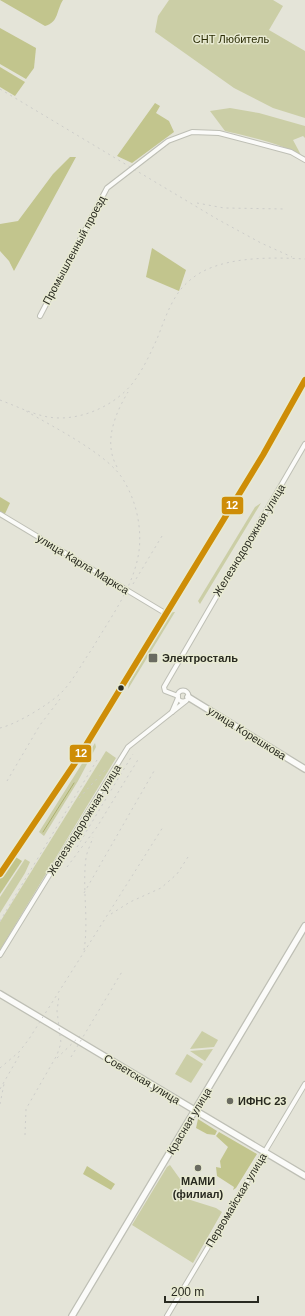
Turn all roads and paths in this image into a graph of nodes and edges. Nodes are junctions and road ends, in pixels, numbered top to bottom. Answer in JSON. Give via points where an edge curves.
{"nodes":[{"id":1,"x":305,"y":160,"type":"edge"},
{"id":2,"x":40,"y":316,"type":"dead end"},
{"id":3,"x":305,"y":380,"type":"edge"},
{"id":4,"x":305,"y":444,"type":"edge"},
{"id":5,"x":0,"y":514,"type":"edge"},
{"id":6,"x":166,"y":613,"type":"junction"},
{"id":7,"x":178,"y":697,"type":"junction"},
{"id":8,"x":187,"y":699,"type":"junction"},
{"id":9,"x":171,"y":714,"type":"junction"},
{"id":10,"x":305,"y":769,"type":"edge"},
{"id":11,"x":0,"y":874,"type":"edge"},
{"id":12,"x":305,"y":926,"type":"edge"},
{"id":13,"x":0,"y":955,"type":"edge"},
{"id":14,"x":0,"y":994,"type":"edge"},
{"id":15,"x":305,"y":1084,"type":"edge"},
{"id":16,"x":195,"y":1111,"type":"junction"},
{"id":17,"x":265,"y":1152,"type":"junction"},
{"id":18,"x":305,"y":1176,"type":"edge"},
{"id":19,"x":168,"y":1314,"type":"edge"},
{"id":20,"x":72,"y":1316,"type":"edge"},
{"id":21,"x":174,"y":1316,"type":"edge"}],
"edges":[{"from":1,"to":2,"type":"street","name":"Промышленный проезд","via":[[291,152],[219,133],[192,132],[168,141],[107,188]]},
{"from":3,"to":6,"type":"street"},
{"from":4,"to":7,"type":"street","name":"Железнодорожная улица","via":[[170,677],[164,690]]},
{"from":5,"to":6,"type":"street","name":"улица Карла Маркса"},
{"from":6,"to":11,"type":"street","via":[[75,763]]},
{"from":7,"to":8,"type":"street","via":[[181,701]]},
{"from":7,"to":8,"type":"street","via":[[180,692],[184,691],[188,693]]},
{"from":7,"to":9,"type":"street"},
{"from":8,"to":9,"type":"street","name":"Железнодорожная улица"},
{"from":8,"to":10,"type":"main road","name":"улица Корешкова"},
{"from":9,"to":13,"type":"street","name":"Железнодорожная улица","via":[[128,747]]},
{"from":12,"to":16,"type":"main road","name":"Красная улица"},
{"from":14,"to":16,"type":"main road","name":"Советская улица"},
{"from":15,"to":17,"type":"street","name":"Первомайская улица"},
{"from":16,"to":17,"type":"main road","name":"Советская улица"},
{"from":16,"to":20,"type":"main road","name":"Красная улица"},
{"from":17,"to":18,"type":"main road","name":"Советская улица"},
{"from":17,"to":19,"type":"street","name":"Первомайская улица"},
{"from":19,"to":21,"type":"street"}]}
